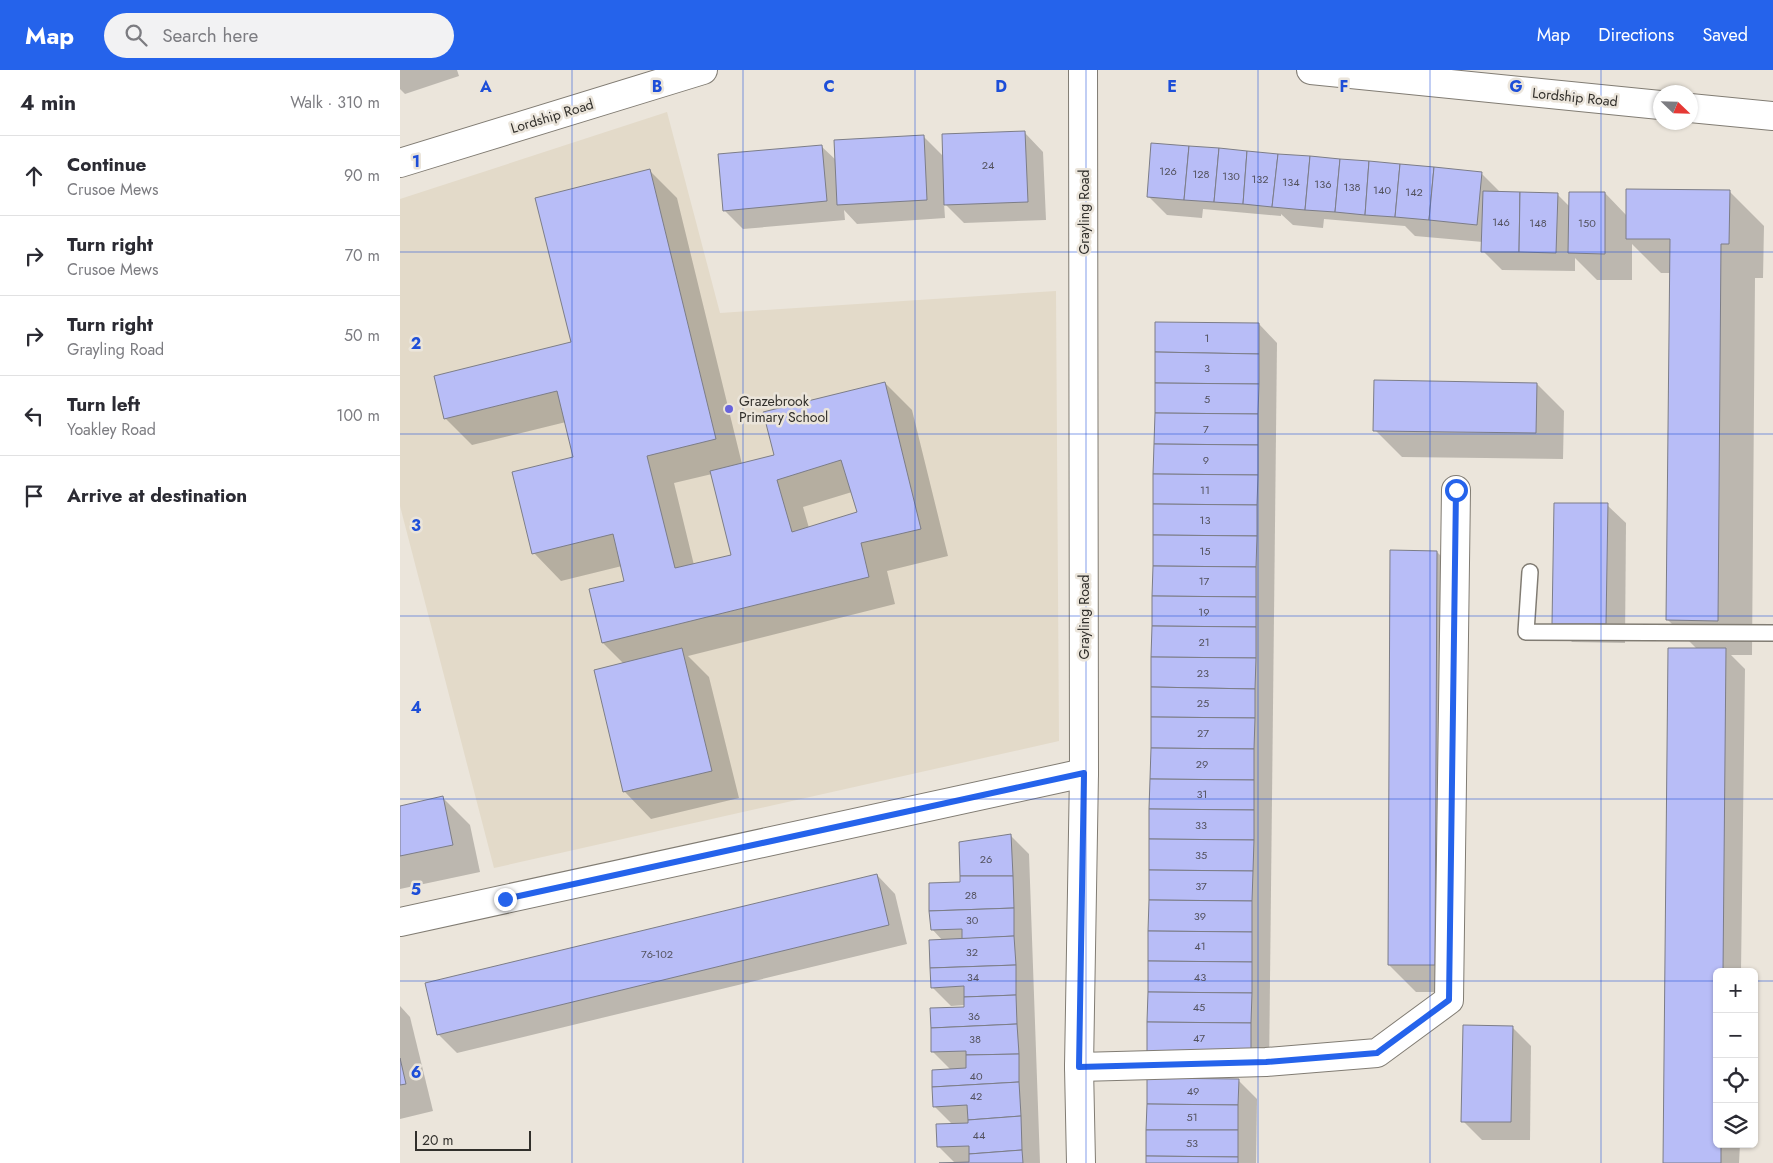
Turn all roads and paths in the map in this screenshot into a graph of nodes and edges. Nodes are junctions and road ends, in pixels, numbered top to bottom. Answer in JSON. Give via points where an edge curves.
{"nodes":[{"id":1,"x":704,"y":70,"type":"edge"},
{"id":2,"x":1084,"y":70,"type":"edge"},
{"id":3,"x":1311,"y":70,"type":"edge"},
{"id":4,"x":1342,"y":72,"type":"edge"},
{"id":5,"x":1653,"y":104,"type":"edge"},
{"id":6,"x":1698,"y":109,"type":"edge"},
{"id":7,"x":1773,"y":116,"type":"edge"},
{"id":8,"x":400,"y":163,"type":"edge"},
{"id":9,"x":1456,"y":490,"type":"dead end"},
{"id":10,"x":1530,"y":572,"type":"dead end"},
{"id":11,"x":1773,"y":633,"type":"edge"},
{"id":12,"x":1084,"y":773,"type":"junction"},
{"id":13,"x":400,"y":922,"type":"edge"},
{"id":14,"x":1079,"y":1067,"type":"junction"},
{"id":15,"x":1080,"y":1163,"type":"edge"}],
"edges":[{"from":1,"to":8,"type":"street","name":"Lordship Road"},
{"from":2,"to":12,"type":"street","name":"Grayling Road"},
{"from":3,"to":4,"type":"street","name":"Lordship Road"},
{"from":4,"to":5,"type":"street","name":"Lordship Road"},
{"from":6,"to":7,"type":"street"},
{"from":9,"to":14,"type":"street","via":[[1449,1000],[1377,1053],[1266,1062]]},
{"from":10,"to":11,"type":"lane","via":[[1526,632]]},
{"from":12,"to":13,"type":"street"},
{"from":12,"to":14,"type":"street","name":"Grayling Road"},
{"from":14,"to":15,"type":"street","name":"Grayling Road"}]}
